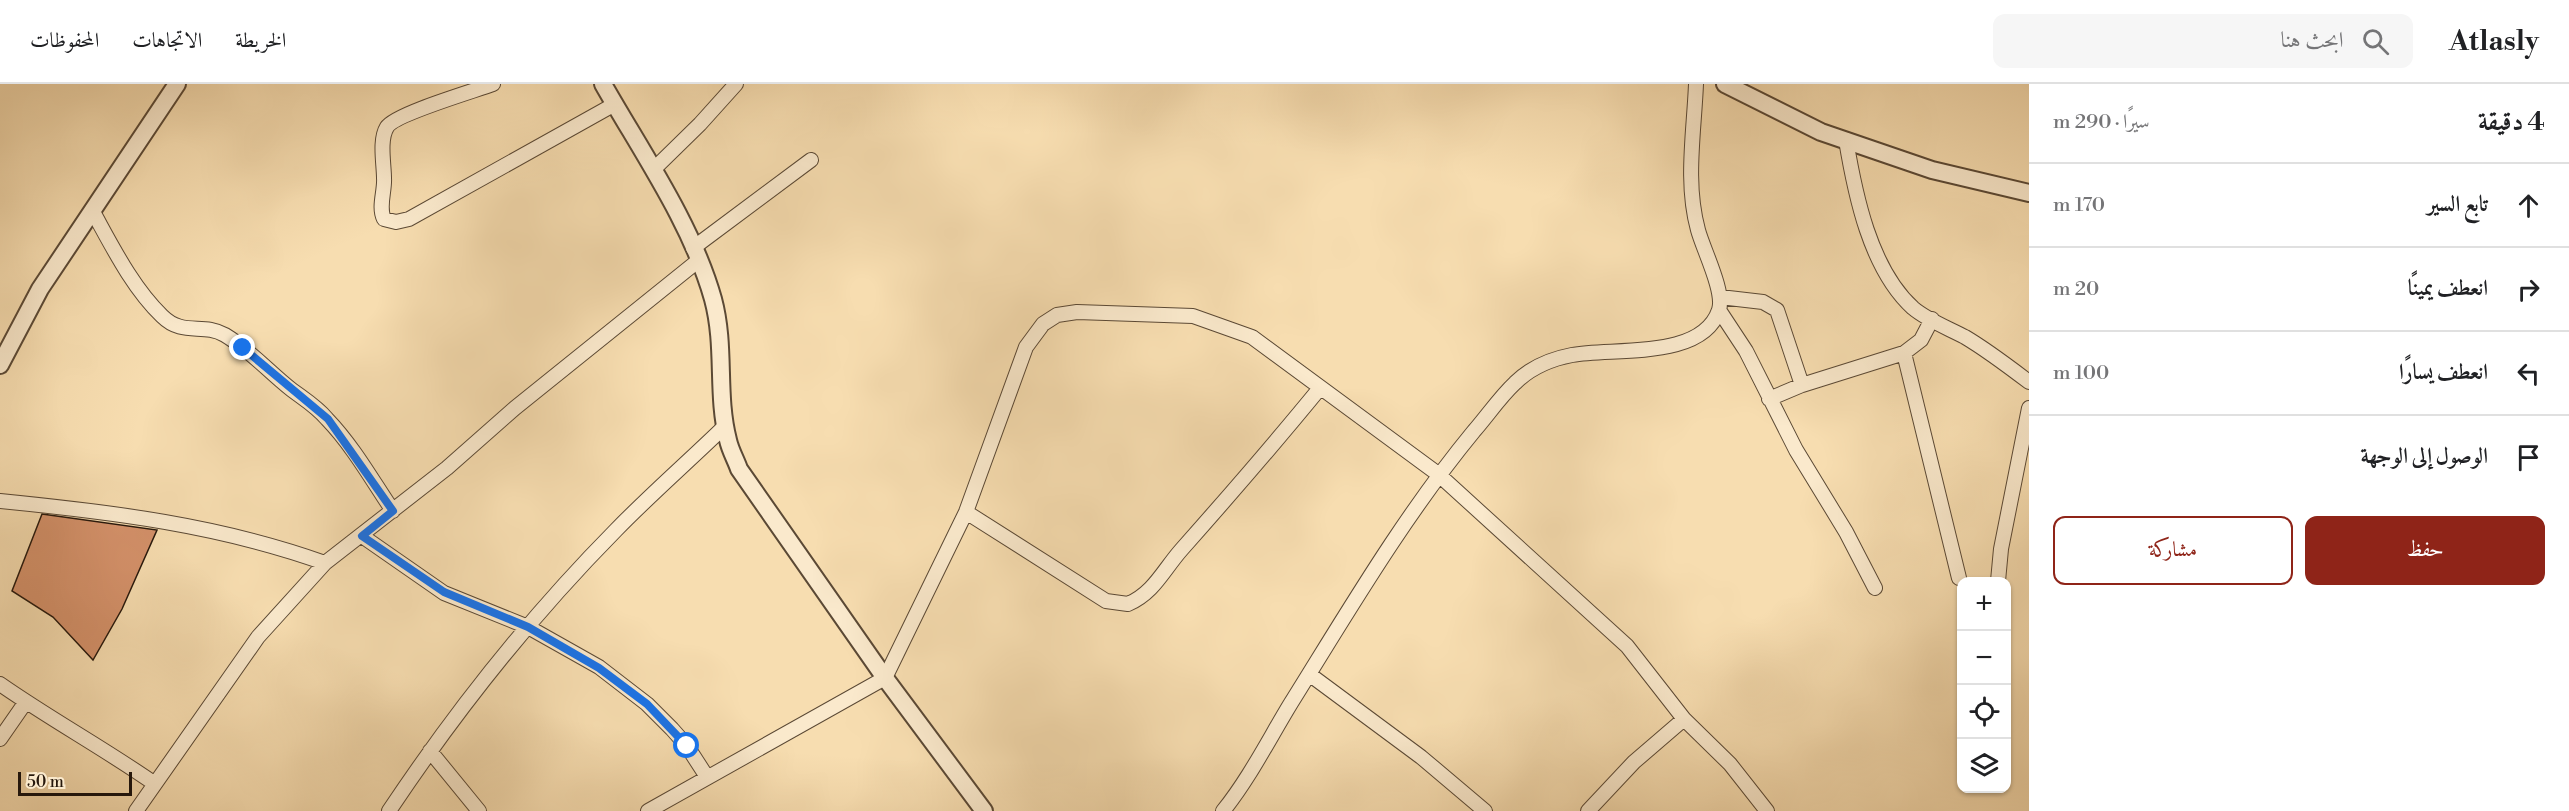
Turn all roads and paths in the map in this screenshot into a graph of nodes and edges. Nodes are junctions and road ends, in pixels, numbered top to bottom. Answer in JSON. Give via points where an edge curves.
{"nodes":[{"id":1,"x":177,"y":84,"type":"edge"},
{"id":2,"x":493,"y":84,"type":"edge"},
{"id":3,"x":603,"y":84,"type":"edge"},
{"id":4,"x":736,"y":84,"type":"edge"},
{"id":5,"x":1696,"y":84,"type":"edge"},
{"id":6,"x":1725,"y":84,"type":"edge"},
{"id":7,"x":615,"y":104,"type":"junction"},
{"id":8,"x":1846,"y":140,"type":"junction"},
{"id":9,"x":811,"y":160,"type":"dead end"},
{"id":10,"x":654,"y":169,"type":"junction"},
{"id":11,"x":2029,"y":193,"type":"edge"},
{"id":12,"x":92,"y":210,"type":"junction"},
{"id":13,"x":696,"y":254,"type":"junction"},
{"id":14,"x":1720,"y":303,"type":"junction"},
{"id":15,"x":1932,"y":319,"type":"junction"},
{"id":16,"x":1904,"y":353,"type":"junction"},
{"id":17,"x":0,"y":365,"type":"edge"},
{"id":18,"x":2029,"y":381,"type":"edge"},
{"id":19,"x":1802,"y":385,"type":"junction"},
{"id":20,"x":1320,"y":388,"type":"junction"},
{"id":21,"x":1769,"y":399,"type":"junction"},
{"id":22,"x":2029,"y":408,"type":"edge"},
{"id":23,"x":725,"y":426,"type":"junction"},
{"id":24,"x":1438,"y":474,"type":"junction"},
{"id":25,"x":0,"y":501,"type":"edge"},
{"id":26,"x":393,"y":511,"type":"junction"},
{"id":27,"x":966,"y":512,"type":"junction"},
{"id":28,"x":362,"y":536,"type":"junction"},
{"id":29,"x":325,"y":563,"type":"junction"},
{"id":30,"x":1959,"y":577,"type":"edge"},
{"id":31,"x":1998,"y":577,"type":"edge"},
{"id":32,"x":1875,"y":588,"type":"dead end"},
{"id":33,"x":528,"y":627,"type":"junction"},
{"id":34,"x":1309,"y":674,"type":"junction"},
{"id":35,"x":885,"y":678,"type":"junction"},
{"id":36,"x":0,"y":684,"type":"edge"},
{"id":37,"x":25,"y":703,"type":"junction"},
{"id":38,"x":1684,"y":719,"type":"junction"},
{"id":39,"x":0,"y":740,"type":"edge"},
{"id":40,"x":430,"y":751,"type":"junction"},
{"id":41,"x":707,"y":777,"type":"junction"},
{"id":42,"x":155,"y":784,"type":"junction"},
{"id":43,"x":136,"y":811,"type":"edge"},
{"id":44,"x":389,"y":811,"type":"edge"},
{"id":45,"x":479,"y":811,"type":"edge"},
{"id":46,"x":648,"y":811,"type":"edge"},
{"id":47,"x":984,"y":811,"type":"edge"},
{"id":48,"x":1222,"y":811,"type":"edge"},
{"id":49,"x":1485,"y":811,"type":"edge"},
{"id":50,"x":1588,"y":811,"type":"edge"},
{"id":51,"x":1767,"y":811,"type":"edge"}],
"edges":[{"from":1,"to":12,"type":"street"},
{"from":2,"to":7,"type":"street","via":[[404,116],[387,128],[381,210],[384,219],[409,219]]},
{"from":3,"to":7,"type":"street"},
{"from":4,"to":10,"type":"street"},
{"from":5,"to":14,"type":"street","via":[[1690,169],[1692,204]]},
{"from":6,"to":8,"type":"street","via":[[1780,113]]},
{"from":7,"to":10,"type":"street"},
{"from":8,"to":11,"type":"street","via":[[1932,170]]},
{"from":8,"to":15,"type":"street","via":[[1868,233],[1890,281],[1915,309]]},
{"from":9,"to":13,"type":"street"},
{"from":10,"to":13,"type":"street"},
{"from":12,"to":17,"type":"street","via":[[40,289]]},
{"from":12,"to":26,"type":"street","via":[[130,275],[162,317],[187,330],[222,333],[317,408],[341,435]]},
{"from":13,"to":23,"type":"street","via":[[719,326]]},
{"from":13,"to":26,"type":"street"},
{"from":14,"to":19,"type":"street","via":[[1763,302],[1777,310]]},
{"from":14,"to":21,"type":"street"},
{"from":14,"to":24,"type":"street","via":[[1703,329],[1666,347],[1574,354],[1532,370],[1516,382]]},
{"from":15,"to":16,"type":"street","via":[[1921,340]]},
{"from":15,"to":18,"type":"street"},
{"from":16,"to":19,"type":"street"},
{"from":16,"to":30,"type":"street"},
{"from":19,"to":21,"type":"street"},
{"from":20,"to":24,"type":"street"},
{"from":20,"to":27,"type":"street","via":[[1151,590],[1128,604],[1106,601]]},
{"from":20,"to":27,"type":"street","via":[[1252,337],[1193,316],[1117,311],[1057,315],[1043,324],[1026,347]]},
{"from":21,"to":32,"type":"street"},
{"from":22,"to":31,"type":"street"},
{"from":23,"to":33,"type":"street","via":[[616,530]]},
{"from":23,"to":35,"type":"street","via":[[740,469]]},
{"from":24,"to":34,"type":"street"},
{"from":24,"to":38,"type":"street","via":[[1627,646]]},
{"from":25,"to":29,"type":"street","via":[[195,526],[257,540]]},
{"from":26,"to":28,"type":"street"},
{"from":27,"to":35,"type":"street"},
{"from":28,"to":29,"type":"street"},
{"from":28,"to":33,"type":"street","via":[[444,592]]},
{"from":29,"to":42,"type":"street","via":[[258,637]]},
{"from":33,"to":40,"type":"street"},
{"from":33,"to":41,"type":"street","via":[[599,668],[647,704],[687,746]]},
{"from":34,"to":48,"type":"street"},
{"from":34,"to":49,"type":"street","via":[[1421,757]]},
{"from":35,"to":41,"type":"street"},
{"from":35,"to":47,"type":"street"},
{"from":36,"to":37,"type":"street"},
{"from":37,"to":39,"type":"street"},
{"from":37,"to":42,"type":"street","via":[[100,746]]},
{"from":38,"to":50,"type":"street","via":[[1634,762]]},
{"from":38,"to":51,"type":"street","via":[[1730,764]]},
{"from":40,"to":44,"type":"street"},
{"from":40,"to":45,"type":"street"},
{"from":41,"to":46,"type":"street"},
{"from":42,"to":43,"type":"street"}]}
